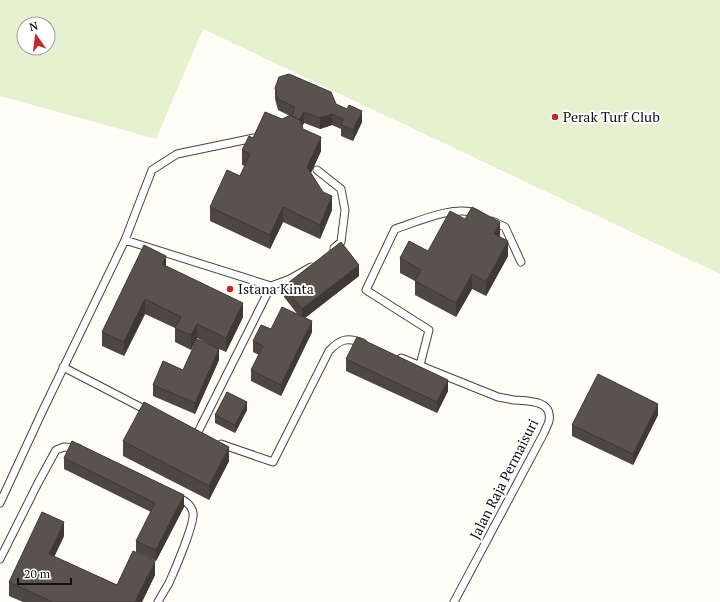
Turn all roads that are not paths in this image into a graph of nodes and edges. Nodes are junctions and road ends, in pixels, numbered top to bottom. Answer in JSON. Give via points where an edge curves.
{"nodes":[{"id":1,"x":254,"y":138,"type":"edge"},
{"id":2,"x":317,"y":170,"type":"dead end"},
{"id":3,"x":125,"y":240,"type":"junction"},
{"id":4,"x":326,"y":255,"type":"edge"},
{"id":5,"x":521,"y":262,"type":"dead end"},
{"id":6,"x":316,"y":264,"type":"edge"},
{"id":7,"x":271,"y":286,"type":"junction"},
{"id":8,"x":371,"y":346,"type":"edge"},
{"id":9,"x":392,"y":354,"type":"edge"},
{"id":10,"x":420,"y":365,"type":"junction"},
{"id":11,"x":63,"y":367,"type":"junction"},
{"id":12,"x":154,"y":414,"type":"edge"},
{"id":13,"x":190,"y":432,"type":"edge"},
{"id":14,"x":203,"y":438,"type":"junction"},
{"id":15,"x":84,"y":450,"type":"edge"},
{"id":16,"x":166,"y":492,"type":"edge"},
{"id":17,"x":0,"y":503,"type":"edge"},
{"id":18,"x":0,"y":559,"type":"edge"},
{"id":19,"x":158,"y":602,"type":"edge"},
{"id":20,"x":454,"y":602,"type":"edge"}],
"edges":[{"from":1,"to":3,"type":"lane","via":[[177,154],[152,170]]},
{"from":2,"to":4,"type":"lane","via":[[341,189],[345,210],[341,242]]},
{"from":3,"to":7,"type":"lane"},
{"from":3,"to":11,"type":"lane"},
{"from":5,"to":10,"type":"lane","via":[[505,227],[470,211],[442,214],[395,229],[366,290],[429,330]]},
{"from":6,"to":7,"type":"lane","via":[[290,279]]},
{"from":7,"to":14,"type":"lane"},
{"from":8,"to":14,"type":"lane","via":[[347,339],[337,342],[329,351],[273,462]]},
{"from":9,"to":10,"type":"lane","name":"Jalan Raja Permaisuri"},
{"from":10,"to":20,"type":"lane","name":"Jalan Raja Permaisuri","via":[[498,397],[531,401],[541,404],[548,410],[549,421],[544,433]]},
{"from":11,"to":12,"type":"lane"},
{"from":11,"to":17,"type":"lane"},
{"from":13,"to":14,"type":"lane"},
{"from":15,"to":18,"type":"lane","via":[[64,447],[56,450]]},
{"from":16,"to":19,"type":"lane","via":[[187,502],[193,513],[192,525]]}]}
